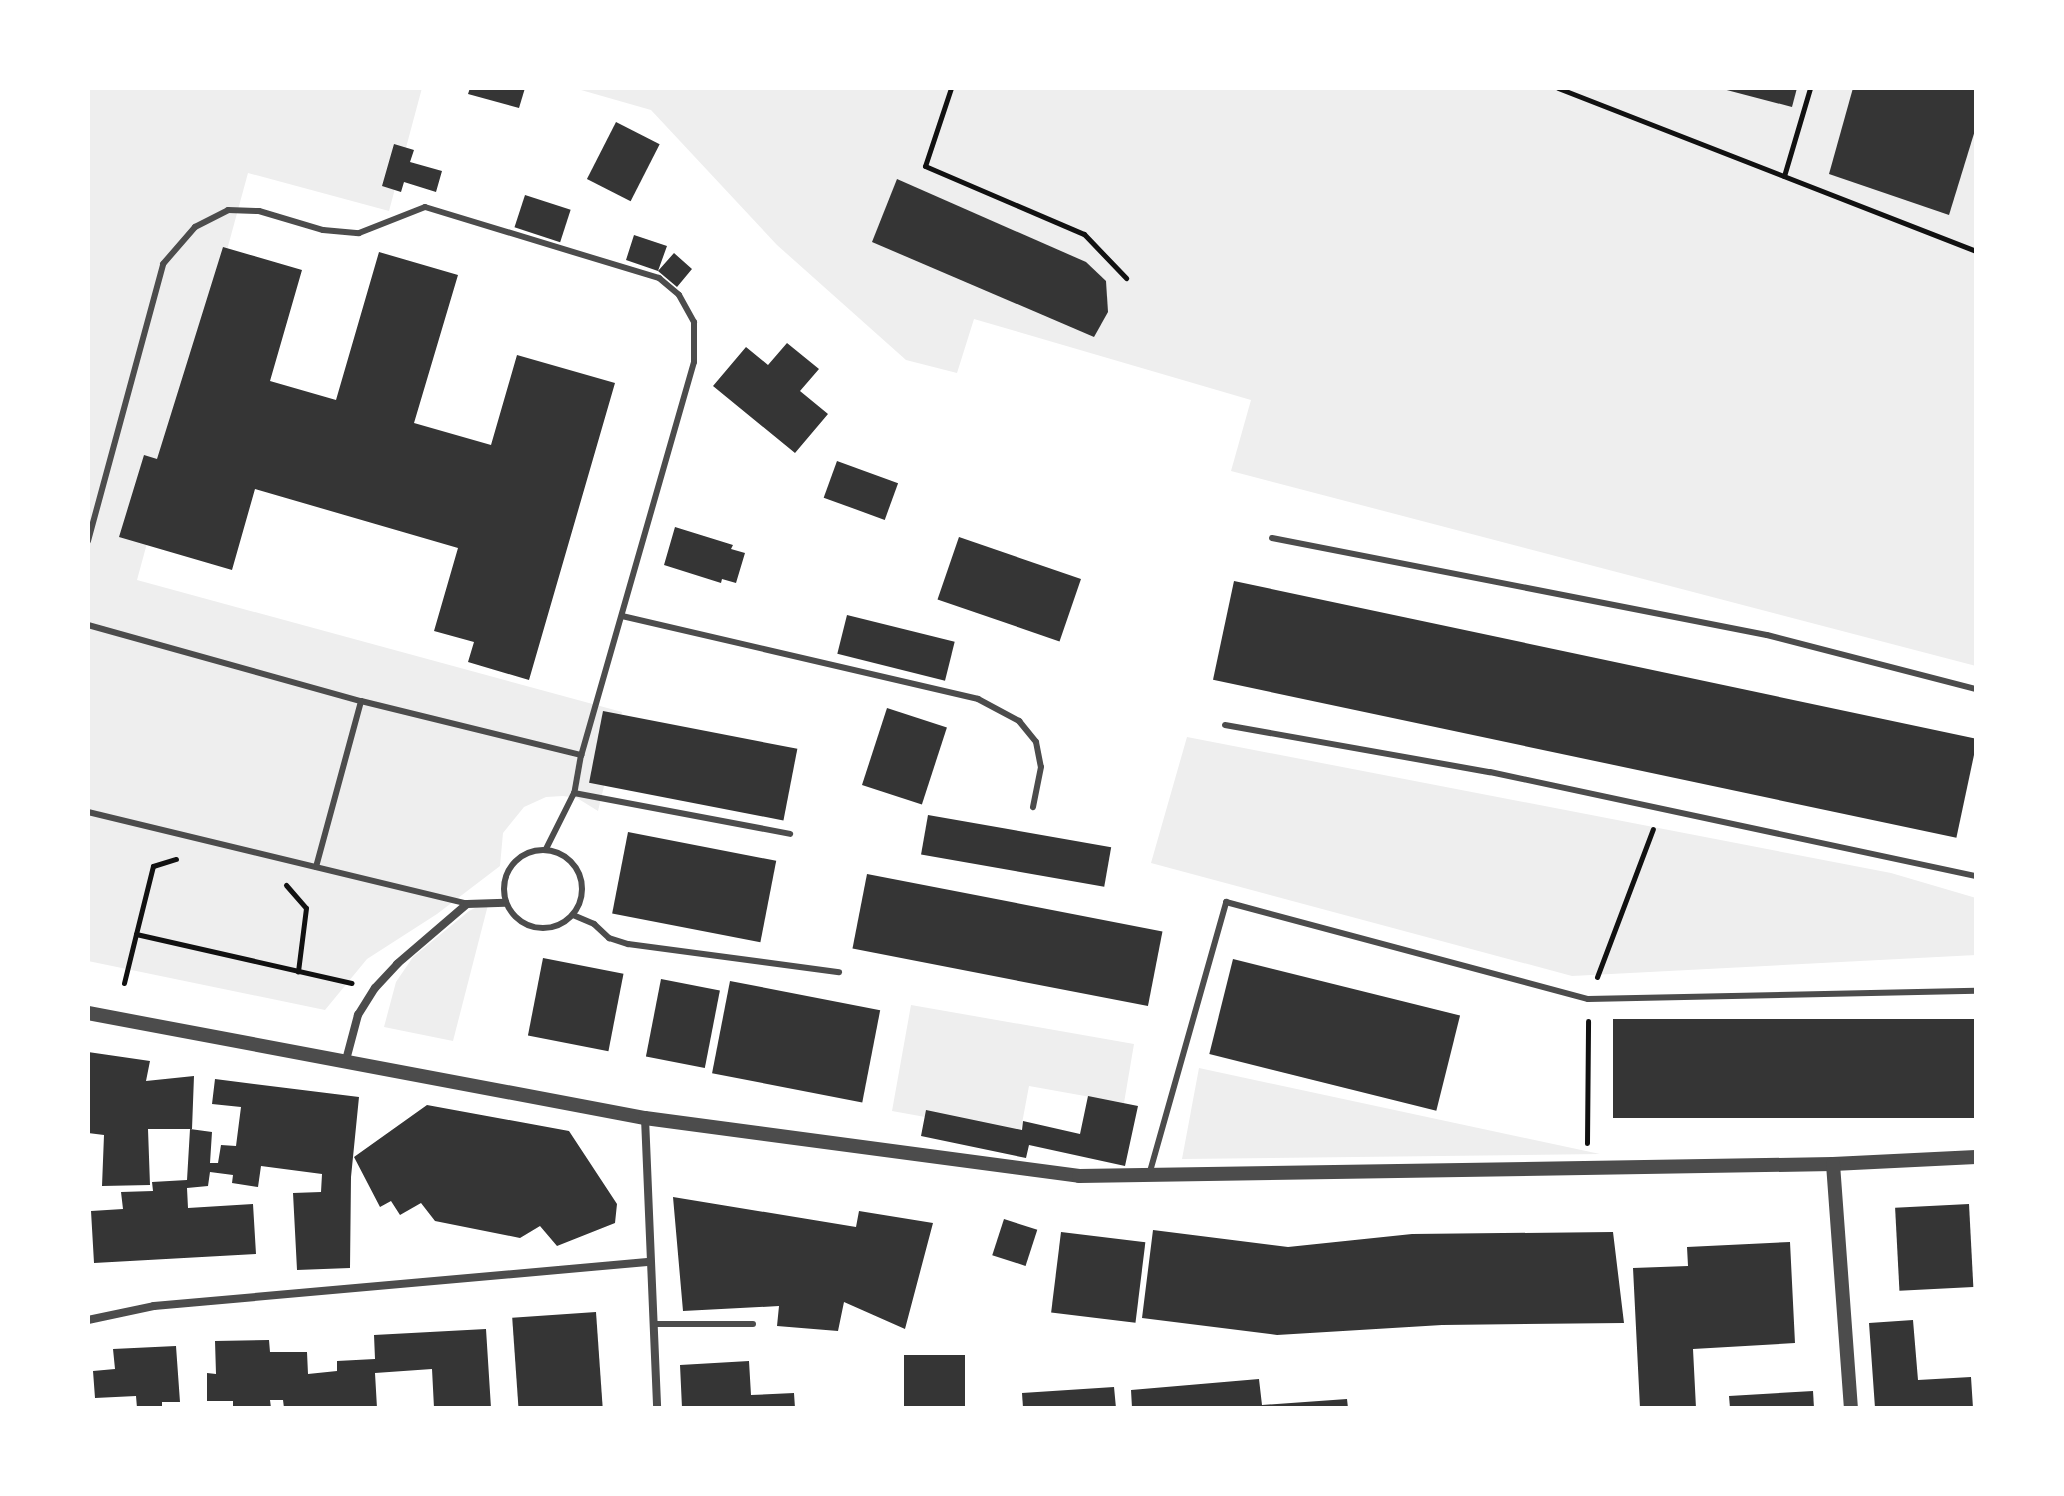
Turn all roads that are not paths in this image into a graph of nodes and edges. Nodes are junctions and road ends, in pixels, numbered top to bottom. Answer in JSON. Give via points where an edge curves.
{"nodes":[{"id":1,"x":1272,"y":538,"type":"dead end"},
{"id":2,"x":88,"y":541,"type":"edge"},
{"id":3,"x":622,"y":616,"type":"junction"},
{"id":4,"x":88,"y":625,"type":"edge"},
{"id":5,"x":1976,"y":689,"type":"edge"},
{"id":6,"x":361,"y":701,"type":"junction"},
{"id":7,"x":1225,"y":725,"type":"dead end"},
{"id":8,"x":581,"y":755,"type":"junction"},
{"id":9,"x":574,"y":793,"type":"junction"},
{"id":10,"x":1033,"y":807,"type":"dead end"},
{"id":11,"x":88,"y":812,"type":"edge"},
{"id":12,"x":790,"y":834,"type":"dead end"},
{"id":13,"x":546,"y":849,"type":"junction"},
{"id":14,"x":316,"y":867,"type":"junction"},
{"id":15,"x":1976,"y":876,"type":"edge"},
{"id":16,"x":505,"y":903,"type":"junction"},
{"id":17,"x":467,"y":904,"type":"junction"},
{"id":18,"x":573,"y":915,"type":"junction"},
{"id":19,"x":839,"y":972,"type":"dead end"},
{"id":20,"x":1976,"y":991,"type":"edge"},
{"id":21,"x":88,"y":1013,"type":"edge"},
{"id":22,"x":346,"y":1060,"type":"junction"},
{"id":23,"x":645,"y":1118,"type":"junction"},
{"id":24,"x":1976,"y":1157,"type":"edge"},
{"id":25,"x":1833,"y":1164,"type":"junction"},
{"id":26,"x":1149,"y":1175,"type":"junction"},
{"id":27,"x":650,"y":1262,"type":"junction"},
{"id":28,"x":88,"y":1320,"type":"edge"},
{"id":29,"x":653,"y":1324,"type":"junction"},
{"id":30,"x":753,"y":1324,"type":"dead end"},
{"id":31,"x":657,"y":1408,"type":"edge"},
{"id":32,"x":1851,"y":1408,"type":"edge"}],
"edges":[{"from":1,"to":5,"type":"lane","via":[[1767,635]]},
{"from":2,"to":3,"type":"lane","via":[[163,264],[195,227],[228,210],[259,211],[323,230],[359,233],[425,207],[659,278],[679,295],[694,322],[694,362]]},
{"from":3,"to":8,"type":"lane"},
{"from":3,"to":10,"type":"lane","via":[[978,699],[1019,721],[1036,742],[1041,767]]},
{"from":4,"to":6,"type":"lane"},
{"from":6,"to":8,"type":"lane"},
{"from":6,"to":14,"type":"lane"},
{"from":7,"to":15,"type":"lane","via":[[1490,772]]},
{"from":8,"to":9,"type":"lane"},
{"from":9,"to":12,"type":"lane"},
{"from":9,"to":13,"type":"lane"},
{"from":11,"to":14,"type":"lane"},
{"from":13,"to":16,"type":"lane","via":[[521,856],[511,865],[505,877]]},
{"from":13,"to":18,"type":"lane","via":[[569,859],[577,869],[583,893]]},
{"from":14,"to":17,"type":"lane"},
{"from":16,"to":17,"type":"street"},
{"from":16,"to":18,"type":"lane","via":[[522,923],[535,928],[562,924]]},
{"from":17,"to":22,"type":"street","via":[[375,988],[354,1026]]},
{"from":18,"to":19,"type":"lane","via":[[628,944]]},
{"from":20,"to":26,"type":"lane","via":[[1588,999],[1226,902]]},
{"from":21,"to":22,"type":"street"},
{"from":22,"to":23,"type":"street"},
{"from":23,"to":26,"type":"street","via":[[1079,1176]]},
{"from":23,"to":27,"type":"street"},
{"from":24,"to":25,"type":"street"},
{"from":25,"to":26,"type":"street"},
{"from":25,"to":32,"type":"street"},
{"from":27,"to":28,"type":"street","via":[[154,1306]]},
{"from":27,"to":29,"type":"street"},
{"from":29,"to":30,"type":"lane"},
{"from":29,"to":31,"type":"street"}]}
